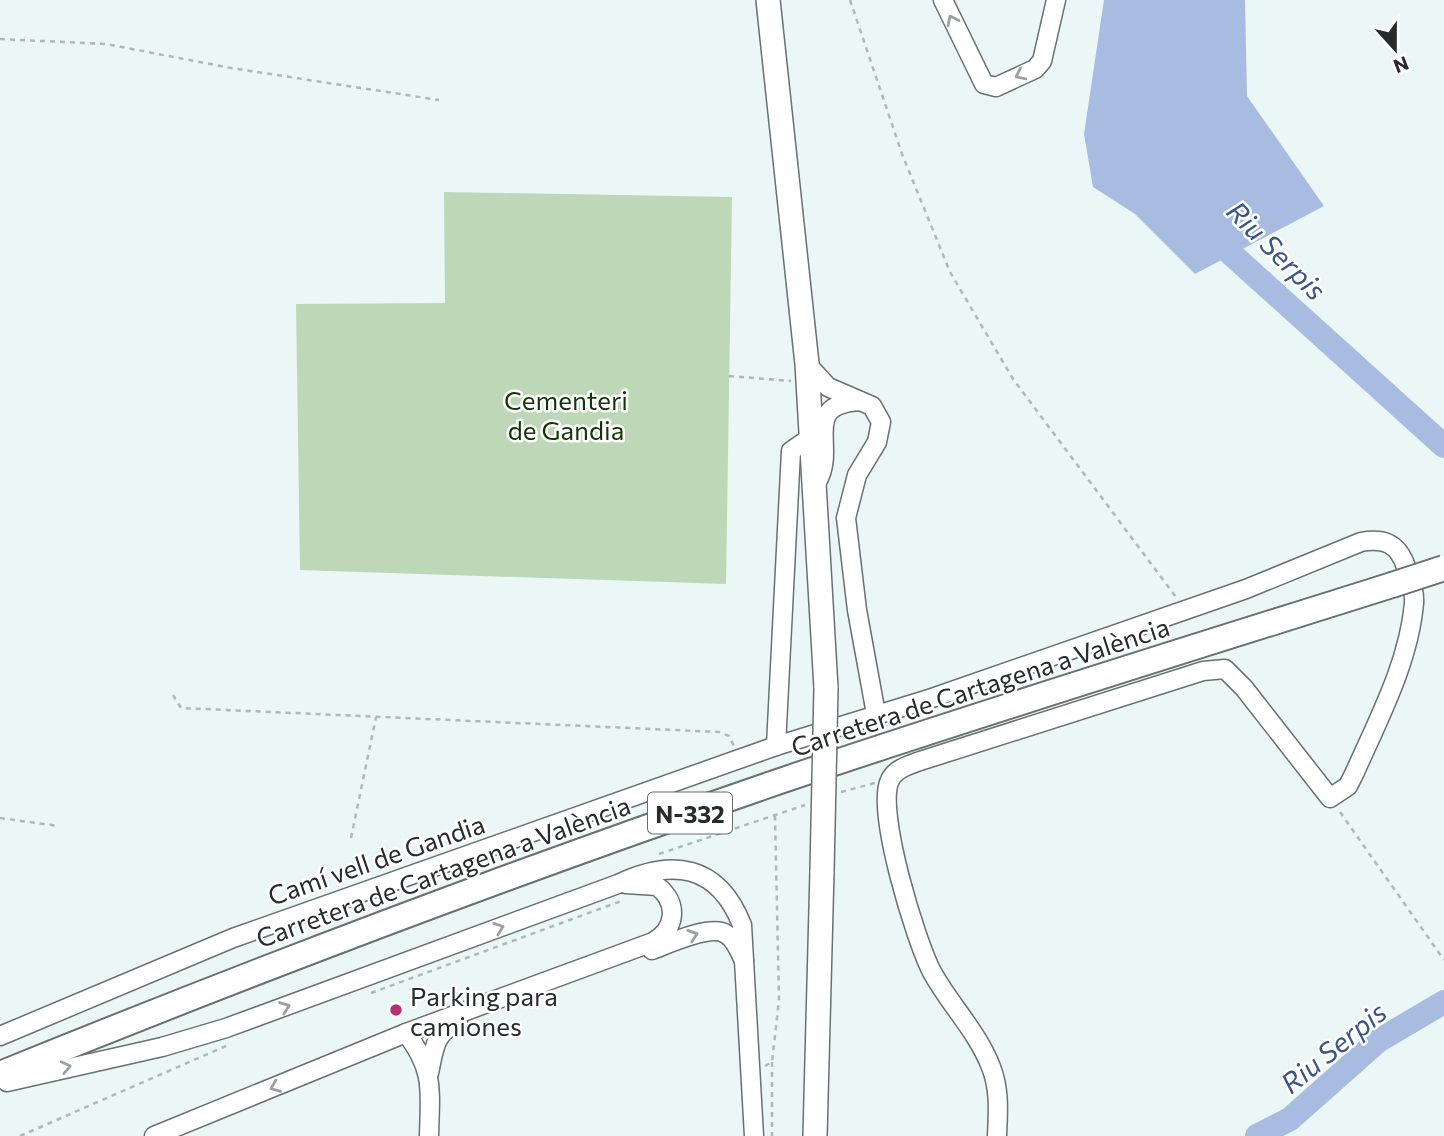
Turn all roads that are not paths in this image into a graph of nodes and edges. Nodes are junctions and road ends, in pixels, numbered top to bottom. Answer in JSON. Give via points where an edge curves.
{"nodes":[{"id":1,"x":768,"y":0,"type":"edge"},
{"id":2,"x":943,"y":0,"type":"edge"},
{"id":3,"x":1056,"y":0,"type":"edge"},
{"id":4,"x":808,"y":374,"type":"junction"},
{"id":5,"x":864,"y":401,"type":"junction"},
{"id":6,"x":811,"y":437,"type":"junction"},
{"id":7,"x":815,"y":484,"type":"junction"},
{"id":8,"x":1444,"y":568,"type":"edge"},
{"id":9,"x":876,"y":714,"type":"junction"},
{"id":10,"x":776,"y":746,"type":"junction"},
{"id":11,"x":621,"y":892,"type":"junction"},
{"id":12,"x":746,"y":964,"type":"junction"},
{"id":13,"x":406,"y":1033,"type":"junction"},
{"id":14,"x":0,"y":1036,"type":"edge"},
{"id":15,"x":0,"y":1073,"type":"edge"},
{"id":16,"x":429,"y":1073,"type":"junction"},
{"id":17,"x":0,"y":1083,"type":"edge"},
{"id":18,"x":154,"y":1136,"type":"edge"},
{"id":19,"x":429,"y":1136,"type":"edge"},
{"id":20,"x":754,"y":1136,"type":"edge"},
{"id":21,"x":815,"y":1136,"type":"edge"},
{"id":22,"x":998,"y":1136,"type":"edge"}],
"edges":[{"from":1,"to":4,"type":"main road"},
{"from":3,"to":2,"type":"street","one_way":true,"via":[[1042,61],[1035,69],[996,87],[984,84]]},
{"from":4,"to":5,"type":"street"},
{"from":4,"to":6,"type":"main road"},
{"from":5,"to":7,"type":"street","via":[[839,403],[829,409],[823,424],[824,467]]},
{"from":5,"to":9,"type":"street","via":[[878,413],[880,434],[850,496],[846,536]]},
{"from":6,"to":7,"type":"main road"},
{"from":6,"to":10,"type":"street","via":[[790,451]]},
{"from":7,"to":21,"type":"main road","bridge":true,"via":[[826,688]]},
{"from":8,"to":15,"type":"highway","name":"Carretera de Cartagena a València","number":"N-332","bridge":true,"via":[[699,809],[334,942]]},
{"from":9,"to":10,"type":"street","name":"Camí vell de Gandia"},
{"from":9,"to":22,"type":"street","name":"Camí vell de Gandia","via":[[1289,573],[1361,542],[1386,541],[1402,554],[1413,589],[1414,603],[1395,680],[1348,786],[1329,798],[1225,669],[1203,671],[920,761],[901,768],[888,783],[886,805],[916,935],[932,972],[988,1058],[998,1093]]},
{"from":10,"to":14,"type":"street","name":"Camí vell de Gandia","via":[[233,938]]},
{"from":11,"to":12,"type":"street","via":[[645,871],[684,870],[705,879],[722,890],[737,911]]},
{"from":11,"to":13,"type":"street","via":[[649,883],[662,890],[673,918],[662,937]]},
{"from":17,"to":11,"type":"street","one_way":true,"via":[[226,1028]]},
{"from":16,"to":12,"type":"street","one_way":true,"via":[[442,1030],[666,945],[718,930],[728,934]]},
{"from":12,"to":20,"type":"street"},
{"from":13,"to":16,"type":"street"},
{"from":13,"to":18,"type":"street","one_way":true},
{"from":16,"to":19,"type":"street"}]}
